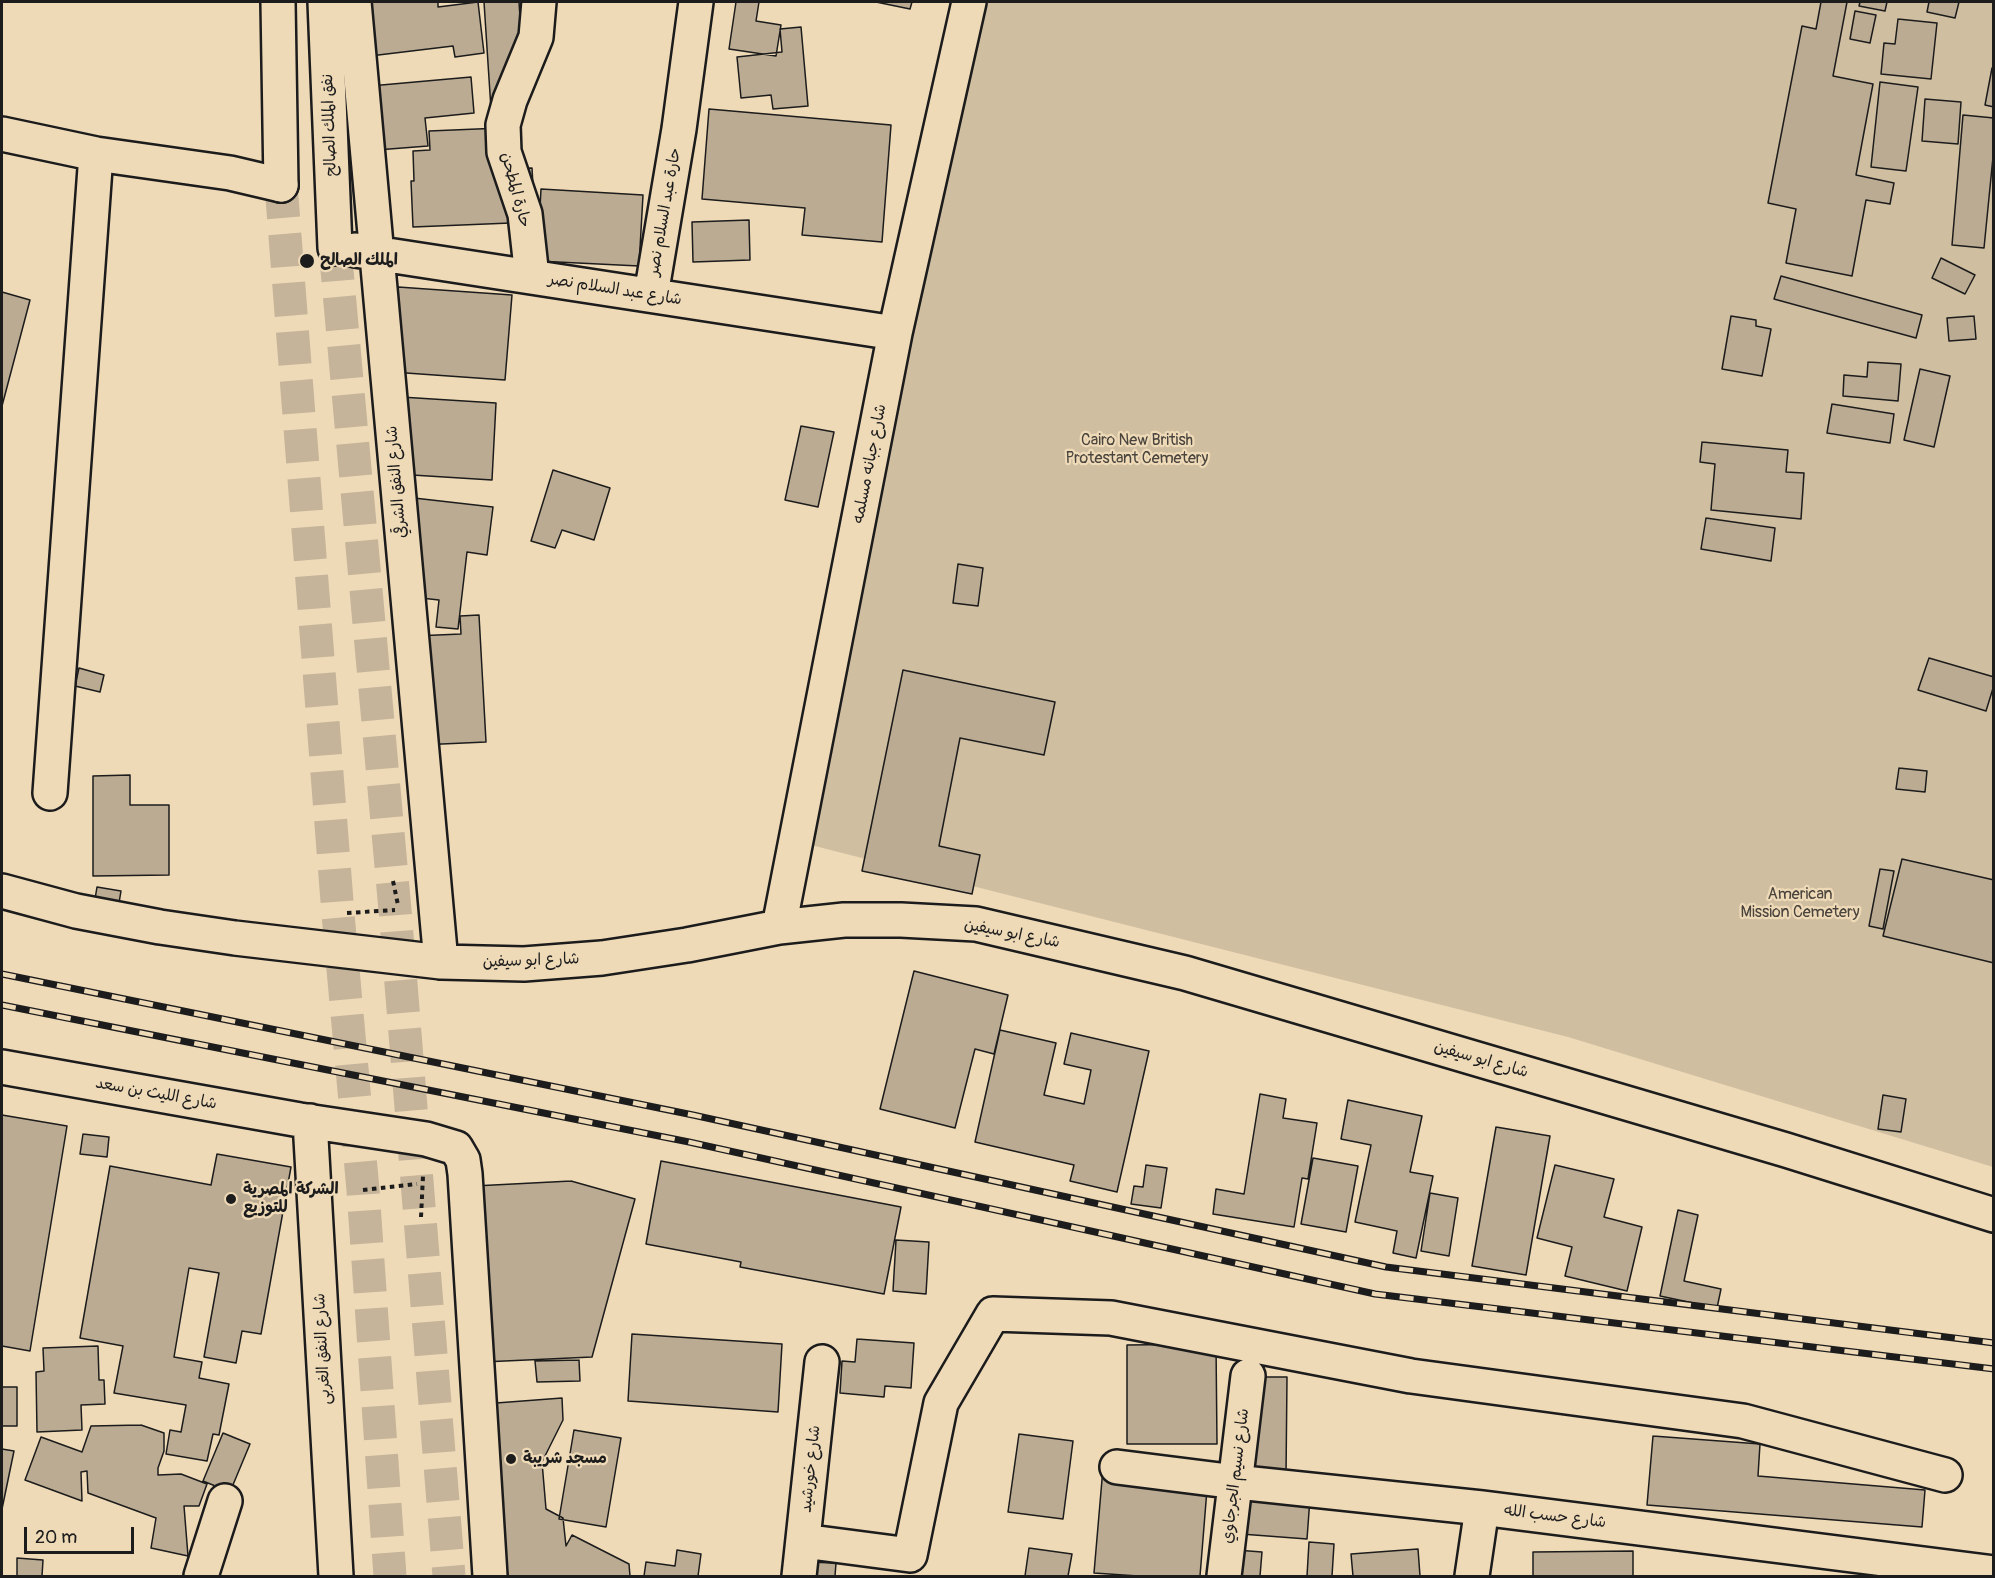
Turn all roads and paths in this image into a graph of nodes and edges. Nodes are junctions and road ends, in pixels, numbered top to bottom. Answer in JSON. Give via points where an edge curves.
{"nodes":[{"id":1,"x":278,"y":2,"type":"edge"},
{"id":2,"x":325,"y":2,"type":"edge"},
{"id":3,"x":354,"y":2,"type":"edge"},
{"id":4,"x":539,"y":2,"type":"edge"},
{"id":5,"x":696,"y":2,"type":"edge"},
{"id":6,"x":969,"y":2,"type":"edge"},
{"id":7,"x":2,"y":134,"type":"edge"},
{"id":8,"x":96,"y":154,"type":"junction"},
{"id":9,"x":335,"y":248,"type":"joint"},
{"id":10,"x":376,"y":252,"type":"junction"},
{"id":11,"x":532,"y":277,"type":"junction"},
{"id":12,"x":651,"y":296,"type":"junction"},
{"id":13,"x":896,"y":333,"type":"junction"},
{"id":14,"x":50,"y":793,"type":"dead end"},
{"id":15,"x":2,"y":891,"type":"edge"},
{"id":16,"x":396,"y":910,"type":"dead end"},
{"id":17,"x":338,"y":914,"type":"dead end"},
{"id":18,"x":779,"y":927,"type":"junction"},
{"id":19,"x":441,"y":962,"type":"junction"},
{"id":20,"x":2,"y":1067,"type":"edge"},
{"id":21,"x":310,"y":1121,"type":"junction"},
{"id":22,"x":417,"y":1184,"type":"dead end"},
{"id":23,"x":363,"y":1190,"type":"dead end"},
{"id":24,"x":1994,"y":1215,"type":"edge"},
{"id":25,"x":822,"y":1362,"type":"dead end"},
{"id":26,"x":1248,"y":1376,"type":"dead end"},
{"id":27,"x":1117,"y":1467,"type":"dead end"},
{"id":28,"x":1945,"y":1475,"type":"dead end"},
{"id":29,"x":1236,"y":1482,"type":"junction"},
{"id":30,"x":225,"y":1501,"type":"dead end"},
{"id":31,"x":1482,"y":1508,"type":"junction"},
{"id":32,"x":803,"y":1541,"type":"junction"},
{"id":33,"x":1994,"y":1573,"type":"edge"},
{"id":34,"x":201,"y":1576,"type":"edge"},
{"id":35,"x":336,"y":1576,"type":"edge"},
{"id":36,"x":490,"y":1576,"type":"edge"},
{"id":37,"x":799,"y":1576,"type":"edge"},
{"id":38,"x":1224,"y":1576,"type":"edge"},
{"id":39,"x":1473,"y":1576,"type":"edge"}],
"edges":[{"from":1,"to":8,"type":"main road","via":[[281,185],[230,173]]},
{"from":2,"to":9,"type":"main road","name":"نفق الملك الصالح"},
{"from":3,"to":10,"type":"main road","name":"شارع النفق الشرقي"},
{"from":4,"to":11,"type":"main road","name":"حارة المطحن","via":[[536,37],[503,126],[504,152],[525,214]]},
{"from":5,"to":12,"type":"main road","name":"حارة عبد السلام نصر"},
{"from":6,"to":13,"type":"main road","name":"شارع جبانه مسلمه"},
{"from":7,"to":8,"type":"main road"},
{"from":8,"to":14,"type":"main road"},
{"from":9,"to":10,"type":"main road","name":"شارع عبد السلام نصر"},
{"from":10,"to":11,"type":"main road","name":"شارع عبد السلام نصر"},
{"from":10,"to":19,"type":"main road","name":"شارع النفق الشرقي"},
{"from":11,"to":12,"type":"main road","name":"شارع عبد السلام نصر"},
{"from":12,"to":13,"type":"main road","name":"شارع عبد السلام نصر"},
{"from":13,"to":18,"type":"main road","name":"شارع جبانه مسلمه"},
{"from":15,"to":19,"type":"main road","name":"شارع ابو سيفين","via":[[76,911],[160,927]]},
{"from":16,"to":17,"type":"path"},
{"from":18,"to":19,"type":"main road","name":"شارع ابو سيفين","via":[[602,958],[524,964]]},
{"from":18,"to":24,"type":"main road","name":"شارع ابو سيفين","via":[[844,920],[965,924],[1185,972]]},
{"from":20,"to":21,"type":"main road","name":"شارع الليث بن سعد"},
{"from":21,"to":35,"type":"main road","name":"شارع النفق الغربى"},
{"from":21,"to":36,"type":"main road","name":"شارع الليث بن سعد","via":[[426,1139],[456,1148],[463,1160]]},
{"from":22,"to":23,"type":"path"},
{"from":25,"to":32,"type":"main road","name":"شارع خورشيد"},
{"from":26,"to":29,"type":"main road","name":"شارع نسيم الجرجاوي"},
{"from":27,"to":29,"type":"main road","name":"شارع حسب الله"},
{"from":28,"to":32,"type":"main road","via":[[1743,1420],[1411,1376],[1111,1318],[993,1314],[941,1404],[910,1555]]},
{"from":29,"to":31,"type":"main road","name":"شارع حسب الله"},
{"from":29,"to":38,"type":"main road","name":"شارع نسيم الجرجاوي"},
{"from":30,"to":34,"type":"main road"},
{"from":31,"to":33,"type":"main road","name":"شارع حسب الله"},
{"from":31,"to":39,"type":"main road"},
{"from":32,"to":37,"type":"main road","name":"شارع خورشيد"}]}
